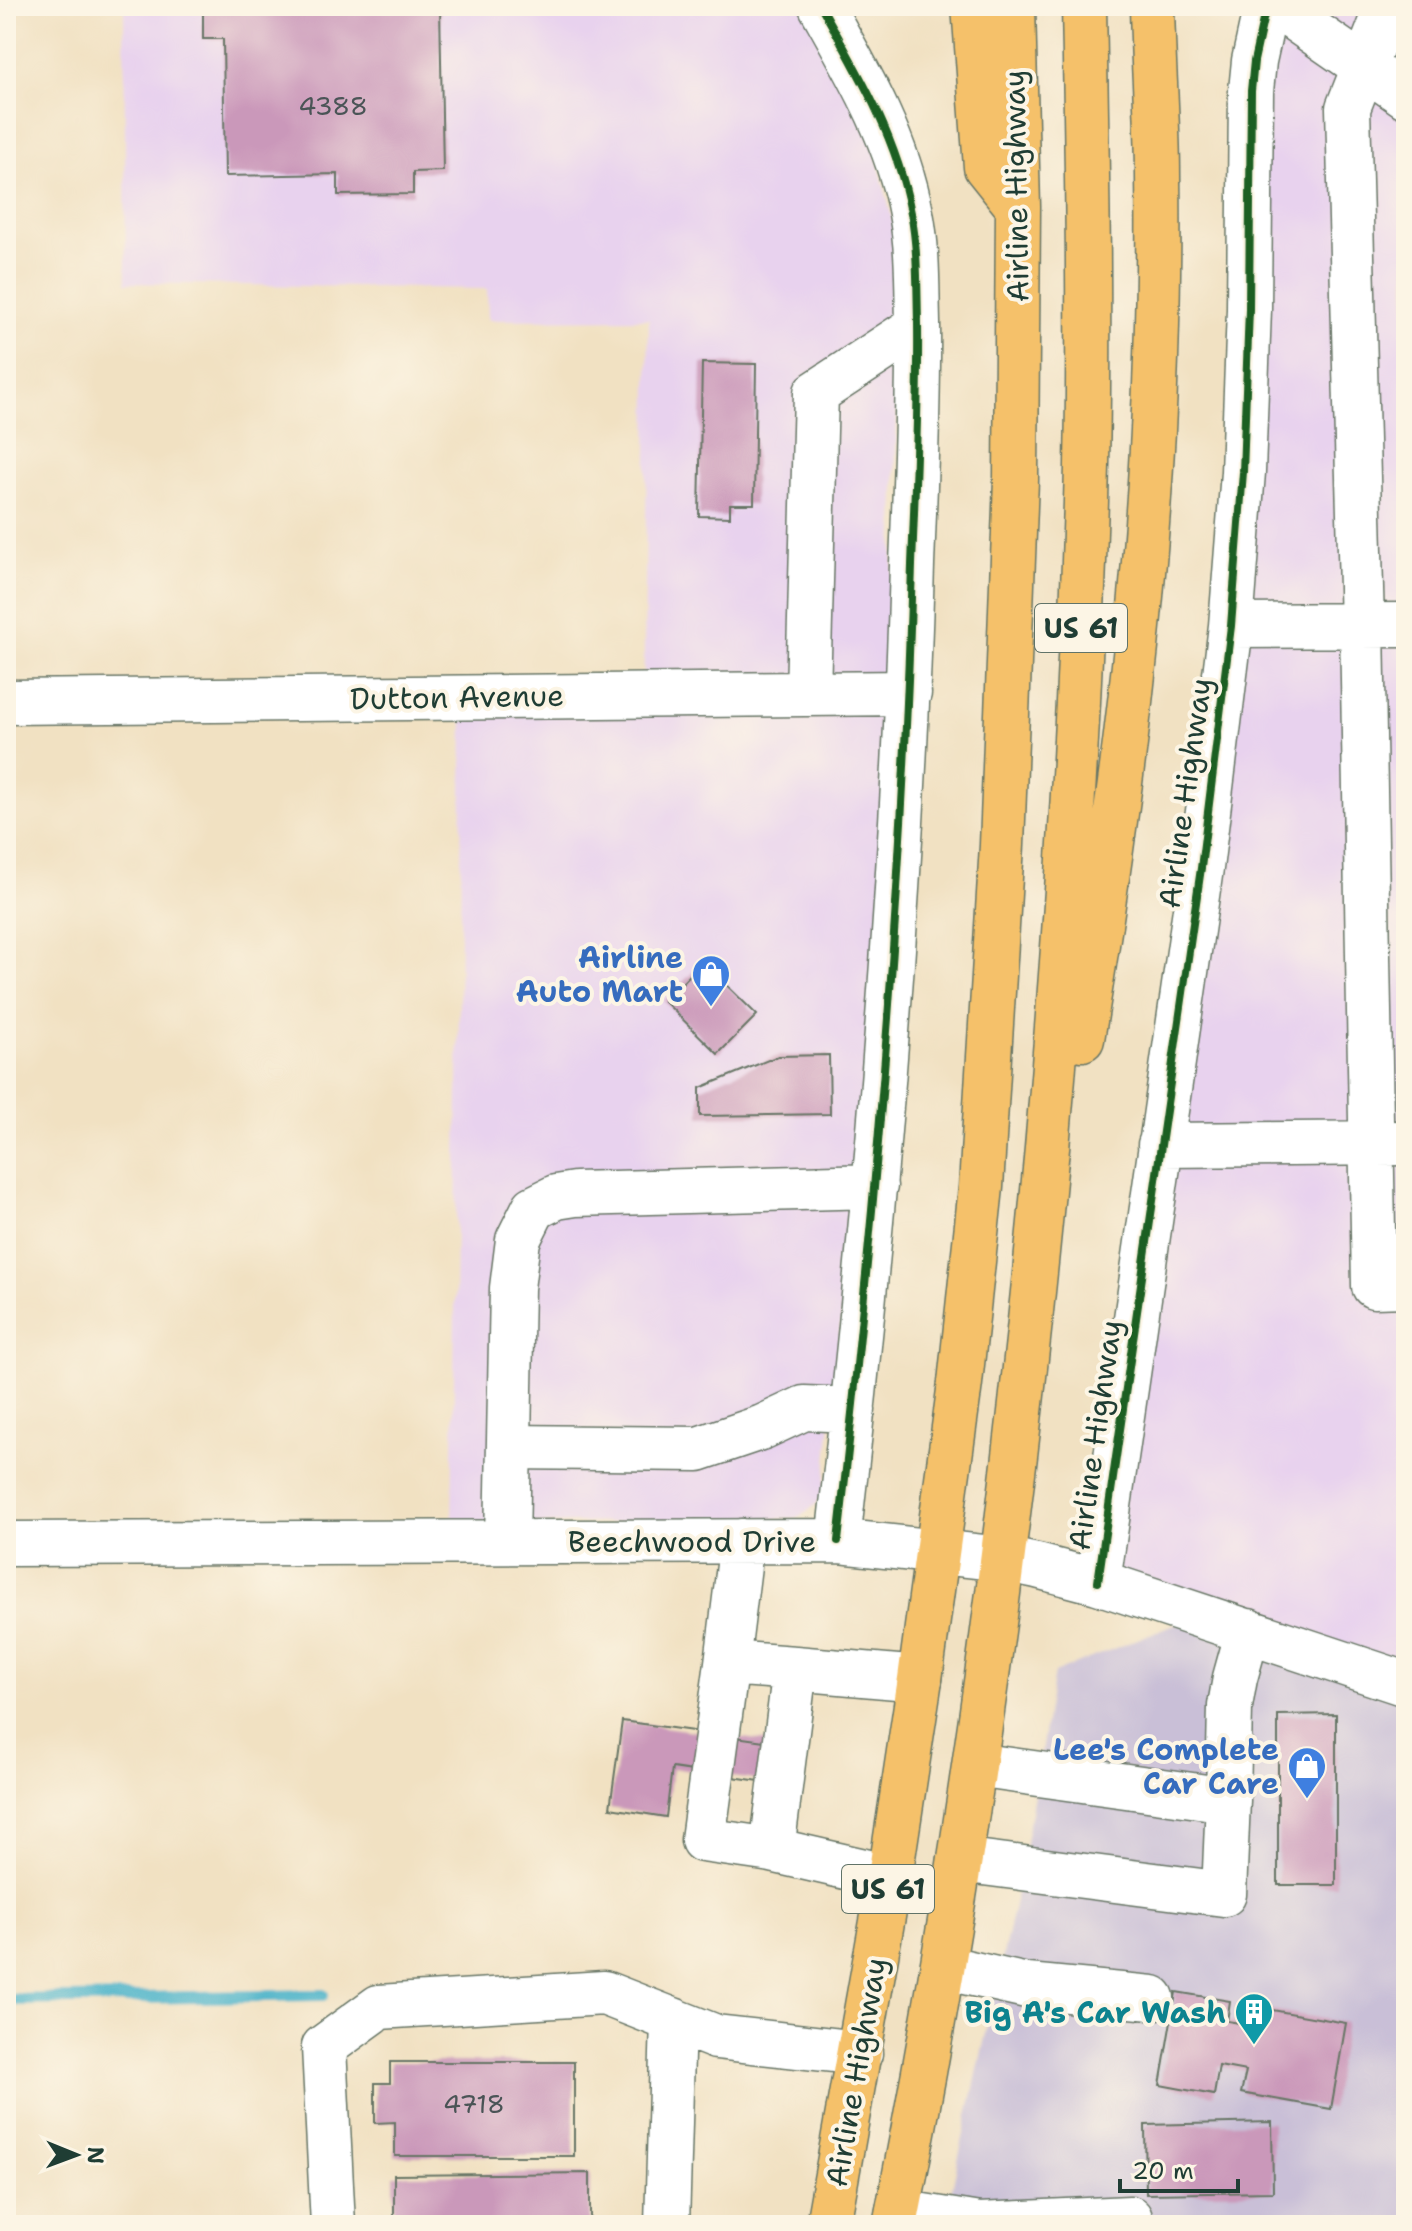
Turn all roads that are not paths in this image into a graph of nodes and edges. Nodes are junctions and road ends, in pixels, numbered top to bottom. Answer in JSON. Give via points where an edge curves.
{"nodes":[{"id":1,"x":821,"y":6,"type":"edge"},
{"id":2,"x":974,"y":6,"type":"edge"},
{"id":3,"x":1013,"y":6,"type":"edge"},
{"id":4,"x":1084,"y":6,"type":"edge"},
{"id":5,"x":1152,"y":6,"type":"edge"},
{"id":6,"x":1181,"y":6,"type":"edge"},
{"id":7,"x":1266,"y":6,"type":"edge"},
{"id":8,"x":1276,"y":6,"type":"edge"},
{"id":9,"x":1388,"y":6,"type":"edge"},
{"id":10,"x":1365,"y":68,"type":"junction"},
{"id":11,"x":1406,"y":96,"type":"edge"},
{"id":12,"x":1158,"y":174,"type":"junction"},
{"id":13,"x":1018,"y":207,"type":"junction"},
{"id":14,"x":918,"y":326,"type":"junction"},
{"id":15,"x":1362,"y":625,"type":"junction"},
{"id":16,"x":1406,"y":625,"type":"edge"},
{"id":17,"x":1231,"y":626,"type":"junction"},
{"id":18,"x":909,"y":693,"type":"junction"},
{"id":19,"x":808,"y":694,"type":"junction"},
{"id":20,"x":6,"y":702,"type":"edge"},
{"id":21,"x":1389,"y":1144,"type":"edge"},
{"id":22,"x":1160,"y":1145,"type":"junction"},
{"id":23,"x":875,"y":1186,"type":"junction"},
{"id":24,"x":1038,"y":1249,"type":"junction"},
{"id":25,"x":1406,"y":1285,"type":"edge"},
{"id":26,"x":853,"y":1410,"type":"junction"},
{"id":27,"x":509,"y":1447,"type":"junction"},
{"id":28,"x":742,"y":1541,"type":"junction"},
{"id":29,"x":838,"y":1541,"type":"junction"},
{"id":30,"x":507,"y":1542,"type":"junction"},
{"id":31,"x":6,"y":1544,"type":"edge"},
{"id":32,"x":938,"y":1551,"type":"junction"},
{"id":33,"x":1003,"y":1559,"type":"junction"},
{"id":34,"x":1098,"y":1582,"type":"junction"},
{"id":35,"x":1248,"y":1631,"type":"junction"},
{"id":36,"x":727,"y":1663,"type":"junction"},
{"id":37,"x":795,"y":1668,"type":"junction"},
{"id":38,"x":920,"y":1679,"type":"junction"},
{"id":39,"x":1406,"y":1684,"type":"edge"},
{"id":40,"x":975,"y":1765,"type":"junction"},
{"id":41,"x":1228,"y":1800,"type":"junction"},
{"id":42,"x":772,"y":1850,"type":"junction"},
{"id":43,"x":960,"y":1860,"type":"junction"},
{"id":44,"x":890,"y":1877,"type":"junction"},
{"id":45,"x":943,"y":1967,"type":"junction"},
{"id":46,"x":1152,"y":1998,"type":"dead end"},
{"id":47,"x":673,"y":2020,"type":"junction"},
{"id":48,"x":860,"y":2053,"type":"junction"},
{"id":49,"x":1130,"y":2218,"type":"dead end"},
{"id":50,"x":897,"y":2219,"type":"edge"},
{"id":51,"x":333,"y":2225,"type":"edge"},
{"id":52,"x":667,"y":2225,"type":"edge"},
{"id":53,"x":828,"y":2225,"type":"edge"}],
"edges":[{"from":1,"to":14,"type":"street","via":[[875,106],[900,173],[911,212]]},
{"from":2,"to":13,"type":"highway","via":[[986,167]]},
{"from":3,"to":13,"type":"highway","name":"Airline Highway","number":"US 61"},
{"from":4,"to":24,"type":"highway","number":"US 61","via":[[1083,586],[1067,898]]},
{"from":5,"to":12,"type":"highway"},
{"from":6,"to":12,"type":"highway"},
{"from":7,"to":17,"type":"street","name":"Airline Highway","via":[[1251,91],[1243,472]]},
{"from":8,"to":10,"type":"street"},
{"from":9,"to":10,"type":"street"},
{"from":10,"to":11,"type":"street"},
{"from":10,"to":15,"type":"street","via":[[1348,108]]},
{"from":12,"to":24,"type":"highway","via":[[1151,475],[1136,651],[1081,1047]]},
{"from":13,"to":32,"type":"highway","name":"Airline Highway","number":"US 61","via":[[1016,495],[989,1072]]},
{"from":14,"to":18,"type":"street"},
{"from":14,"to":19,"type":"street","via":[[816,393]]},
{"from":15,"to":16,"type":"street"},
{"from":15,"to":17,"type":"street"},
{"from":15,"to":21,"type":"street"},
{"from":17,"to":22,"type":"street","name":"Airline Highway"},
{"from":18,"to":19,"type":"street","name":"Dutton Avenue"},
{"from":18,"to":23,"type":"street"},
{"from":19,"to":20,"type":"street","name":"Dutton Avenue"},
{"from":21,"to":22,"type":"street"},
{"from":21,"to":25,"type":"street","via":[[1374,1286]]},
{"from":22,"to":34,"type":"street","name":"Airline Highway"},
{"from":23,"to":26,"type":"street"},
{"from":23,"to":27,"type":"street","via":[[575,1194],[534,1208],[518,1240],[512,1288]]},
{"from":24,"to":33,"type":"highway","number":"US 61"},
{"from":26,"to":27,"type":"street","via":[[804,1408],[698,1449]]},
{"from":26,"to":29,"type":"street"},
{"from":27,"to":30,"type":"street"},
{"from":28,"to":29,"type":"street","name":"Beechwood Drive"},
{"from":28,"to":30,"type":"street","name":"Beechwood Drive"},
{"from":28,"to":36,"type":"street"},
{"from":29,"to":32,"type":"street","name":"Beechwood Drive"},
{"from":30,"to":31,"type":"street","name":"Beechwood Drive"},
{"from":32,"to":33,"type":"street","name":"Beechwood Drive"},
{"from":32,"to":38,"type":"highway","name":"Airline Highway","number":"US 61"},
{"from":33,"to":34,"type":"street","name":"Beechwood Drive"},
{"from":33,"to":40,"type":"highway","number":"US 61"},
{"from":34,"to":35,"type":"street","name":"Beechwood Drive"},
{"from":35,"to":39,"type":"street","name":"Beechwood Drive"},
{"from":35,"to":41,"type":"street","via":[[1230,1706]]},
{"from":36,"to":37,"type":"street"},
{"from":36,"to":42,"type":"street","via":[[703,1840]]},
{"from":37,"to":38,"type":"street"},
{"from":37,"to":42,"type":"street"},
{"from":38,"to":44,"type":"highway","name":"Airline Highway","number":"US 61"},
{"from":40,"to":41,"type":"street"},
{"from":40,"to":43,"type":"highway","number":"US 61"},
{"from":41,"to":43,"type":"street","via":[[1224,1894]]},
{"from":42,"to":44,"type":"street"},
{"from":43,"to":45,"type":"highway","number":"US 61"},
{"from":44,"to":48,"type":"highway","name":"Airline Highway","number":"US 61"},
{"from":45,"to":46,"type":"street","via":[[1027,1986]]},
{"from":45,"to":50,"type":"highway","number":"US 61"},
{"from":47,"to":48,"type":"street","via":[[716,2037]]},
{"from":47,"to":51,"type":"street","via":[[604,1993],[379,2007],[324,2047]]},
{"from":47,"to":52,"type":"street"},
{"from":48,"to":53,"type":"highway","name":"Airline Highway","number":"US 61"},
{"from":49,"to":50,"type":"street","via":[[979,2225]]}]}
